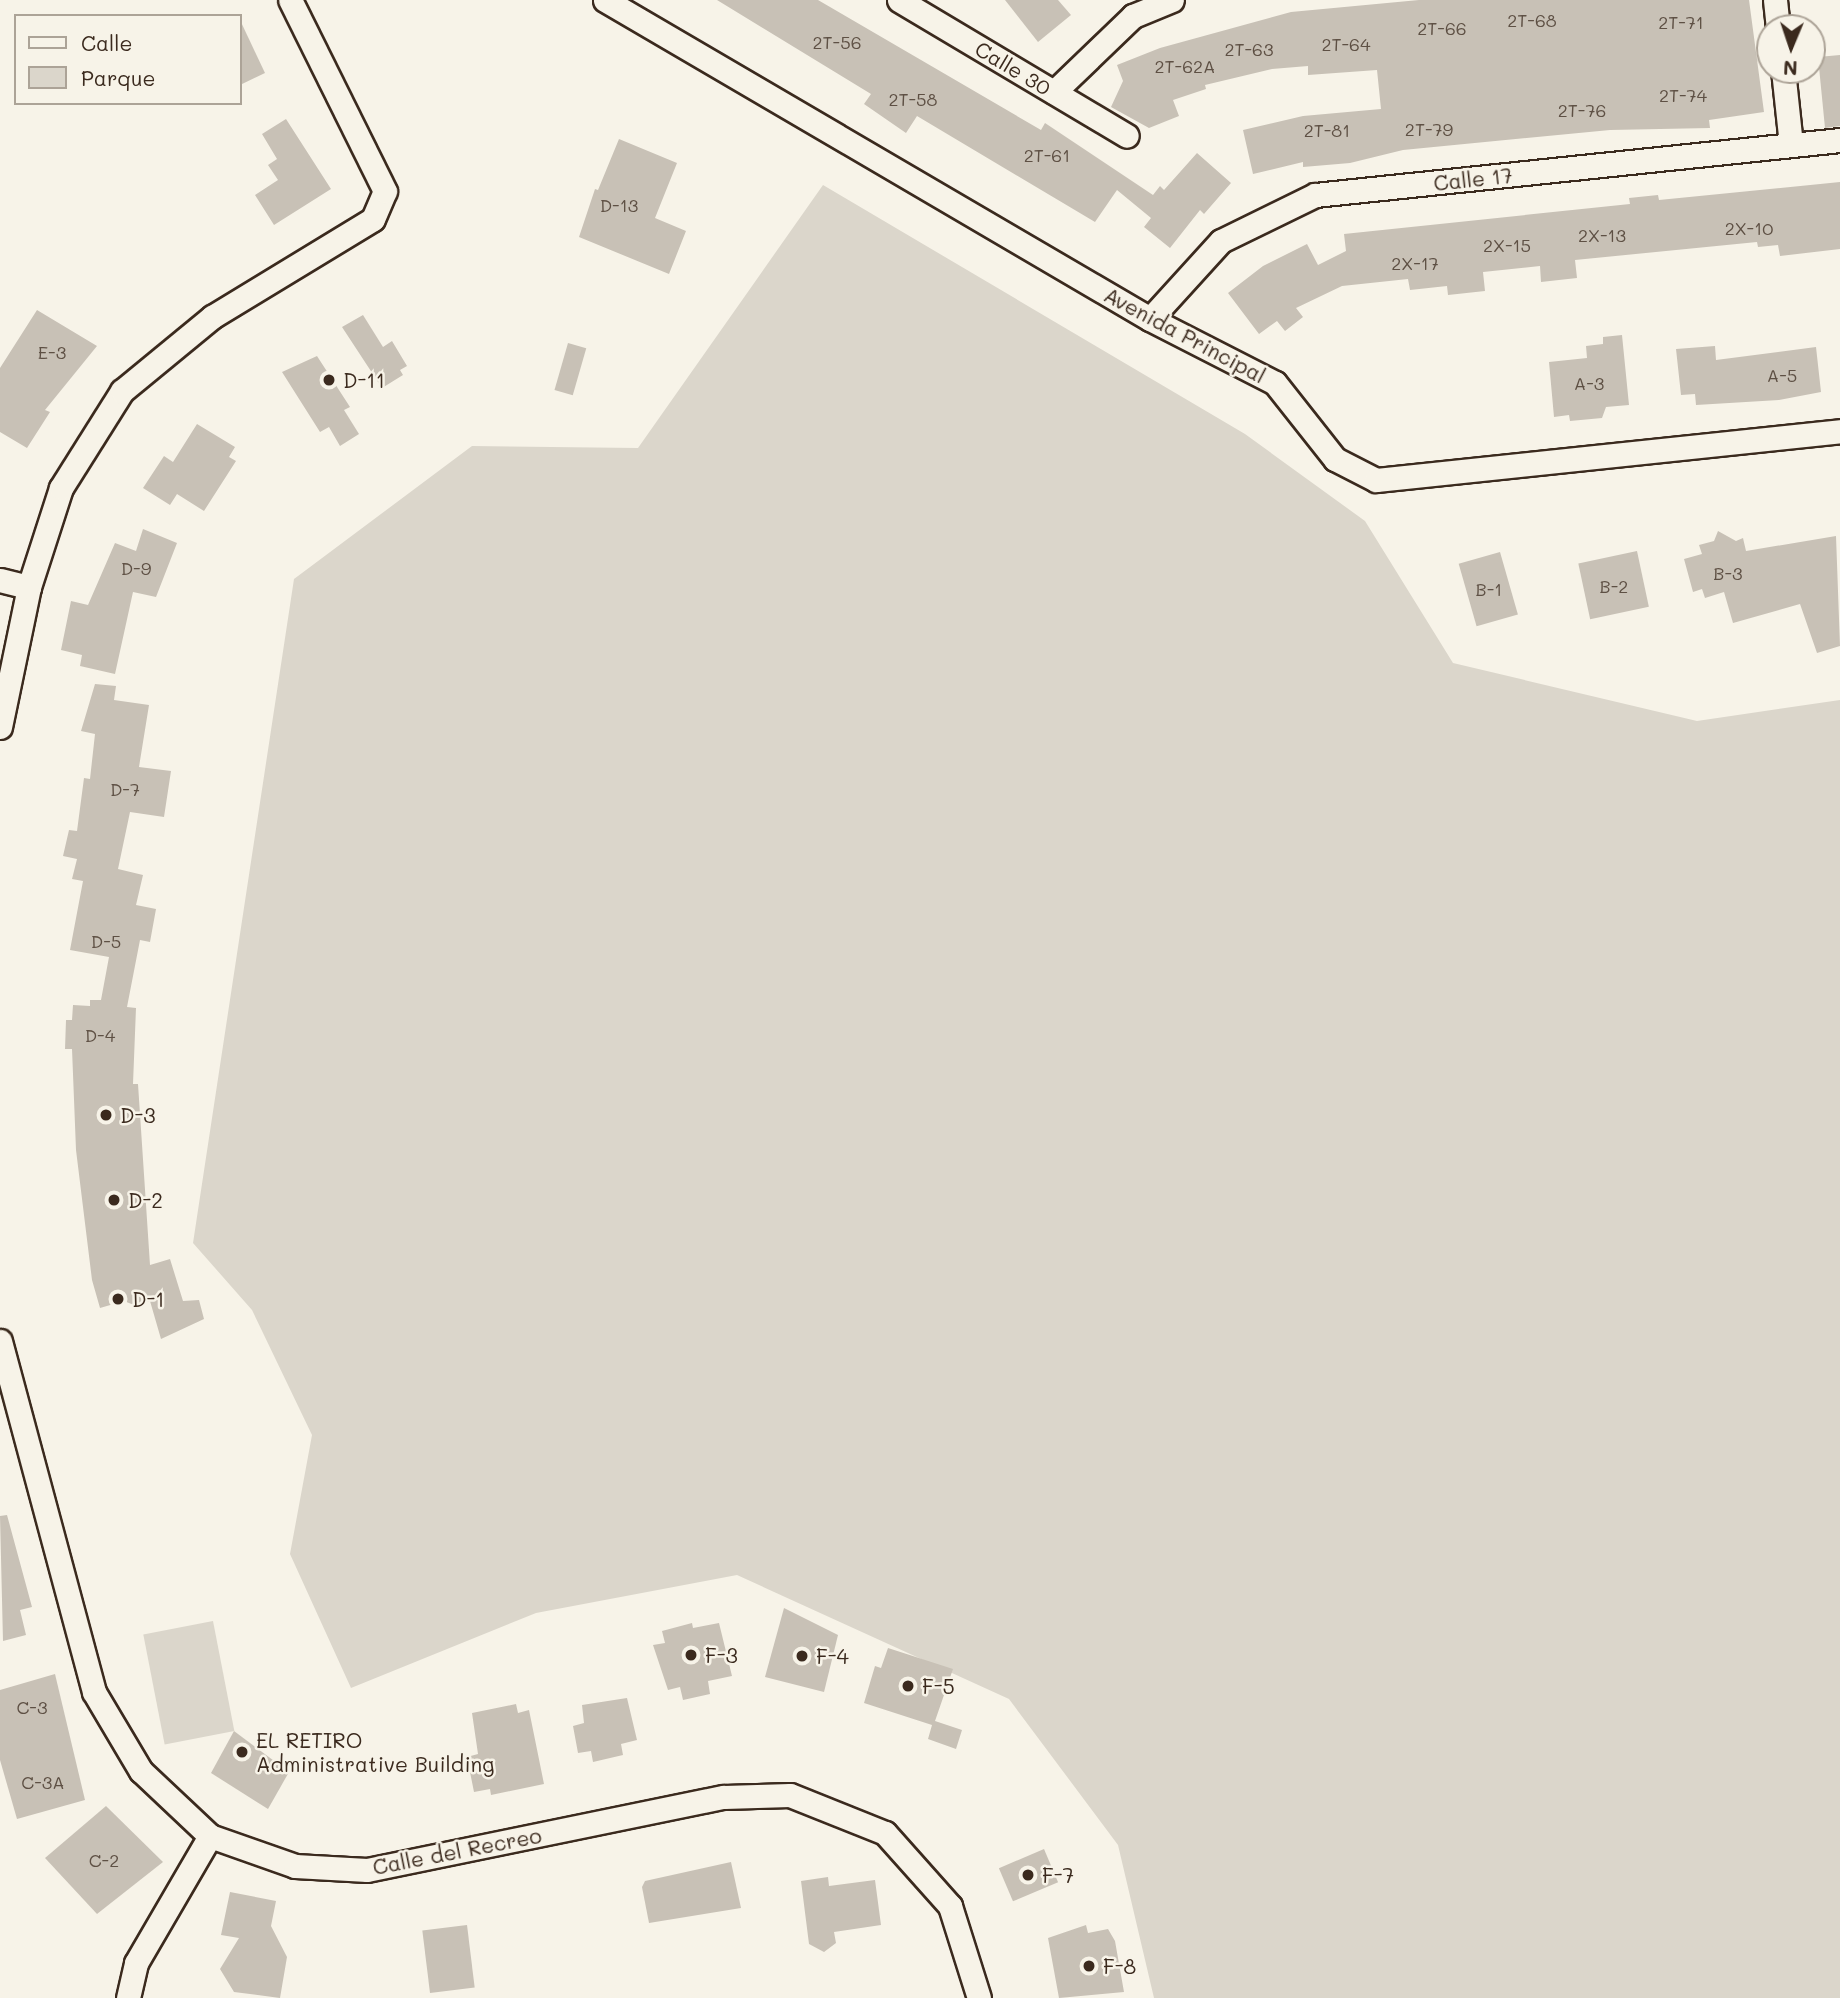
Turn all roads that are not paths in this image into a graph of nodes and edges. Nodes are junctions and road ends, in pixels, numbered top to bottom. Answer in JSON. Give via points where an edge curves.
{"nodes":[{"id":1,"x":290,"y":0,"type":"edge"},
{"id":2,"x":605,"y":0,"type":"edge"},
{"id":3,"x":899,"y":0,"type":"edge"},
{"id":4,"x":1172,"y":0,"type":"edge"},
{"id":5,"x":1784,"y":84,"type":"edge"},
{"id":6,"x":1054,"y":92,"type":"junction"},
{"id":7,"x":1127,"y":136,"type":"dead end"},
{"id":8,"x":1840,"y":140,"type":"edge"},
{"id":9,"x":1791,"y":145,"type":"junction"},
{"id":10,"x":1150,"y":319,"type":"junction"},
{"id":11,"x":1840,"y":432,"type":"edge"},
{"id":12,"x":0,"y":580,"type":"edge"},
{"id":13,"x":29,"y":587,"type":"junction"},
{"id":14,"x":0,"y":727,"type":"edge"},
{"id":15,"x":0,"y":1341,"type":"edge"},
{"id":16,"x":210,"y":1836,"type":"junction"},
{"id":17,"x":128,"y":1998,"type":"edge"},
{"id":18,"x":979,"y":1998,"type":"edge"}],
"edges":[{"from":1,"to":13,"type":"street","via":[[385,191],[373,219],[212,317],[122,391],[61,488]]},
{"from":2,"to":10,"type":"street","name":"Avenida Principal"},
{"from":3,"to":6,"type":"street","name":"Calle 30"},
{"from":4,"to":6,"type":"street","via":[[1133,16]]},
{"from":5,"to":9,"type":"street"},
{"from":6,"to":7,"type":"street","name":"Calle 30"},
{"from":8,"to":9,"type":"street","name":"Calle 17"},
{"from":9,"to":10,"type":"street","name":"Calle 17","via":[[1315,195],[1221,241]]},
{"from":10,"to":11,"type":"street","name":"Avenida Principal","via":[[1275,383],[1335,459],[1376,480]]},
{"from":12,"to":13,"type":"street"},
{"from":13,"to":14,"type":"street"},
{"from":15,"to":16,"type":"street","name":"Calle del Recreo","via":[[94,1692],[141,1771]]},
{"from":16,"to":17,"type":"street","via":[[136,1963]]},
{"from":16,"to":18,"type":"street","name":"Calle del Recreo","via":[[295,1866],[367,1870],[724,1797],[790,1795],[885,1833],[950,1906]]}]}
